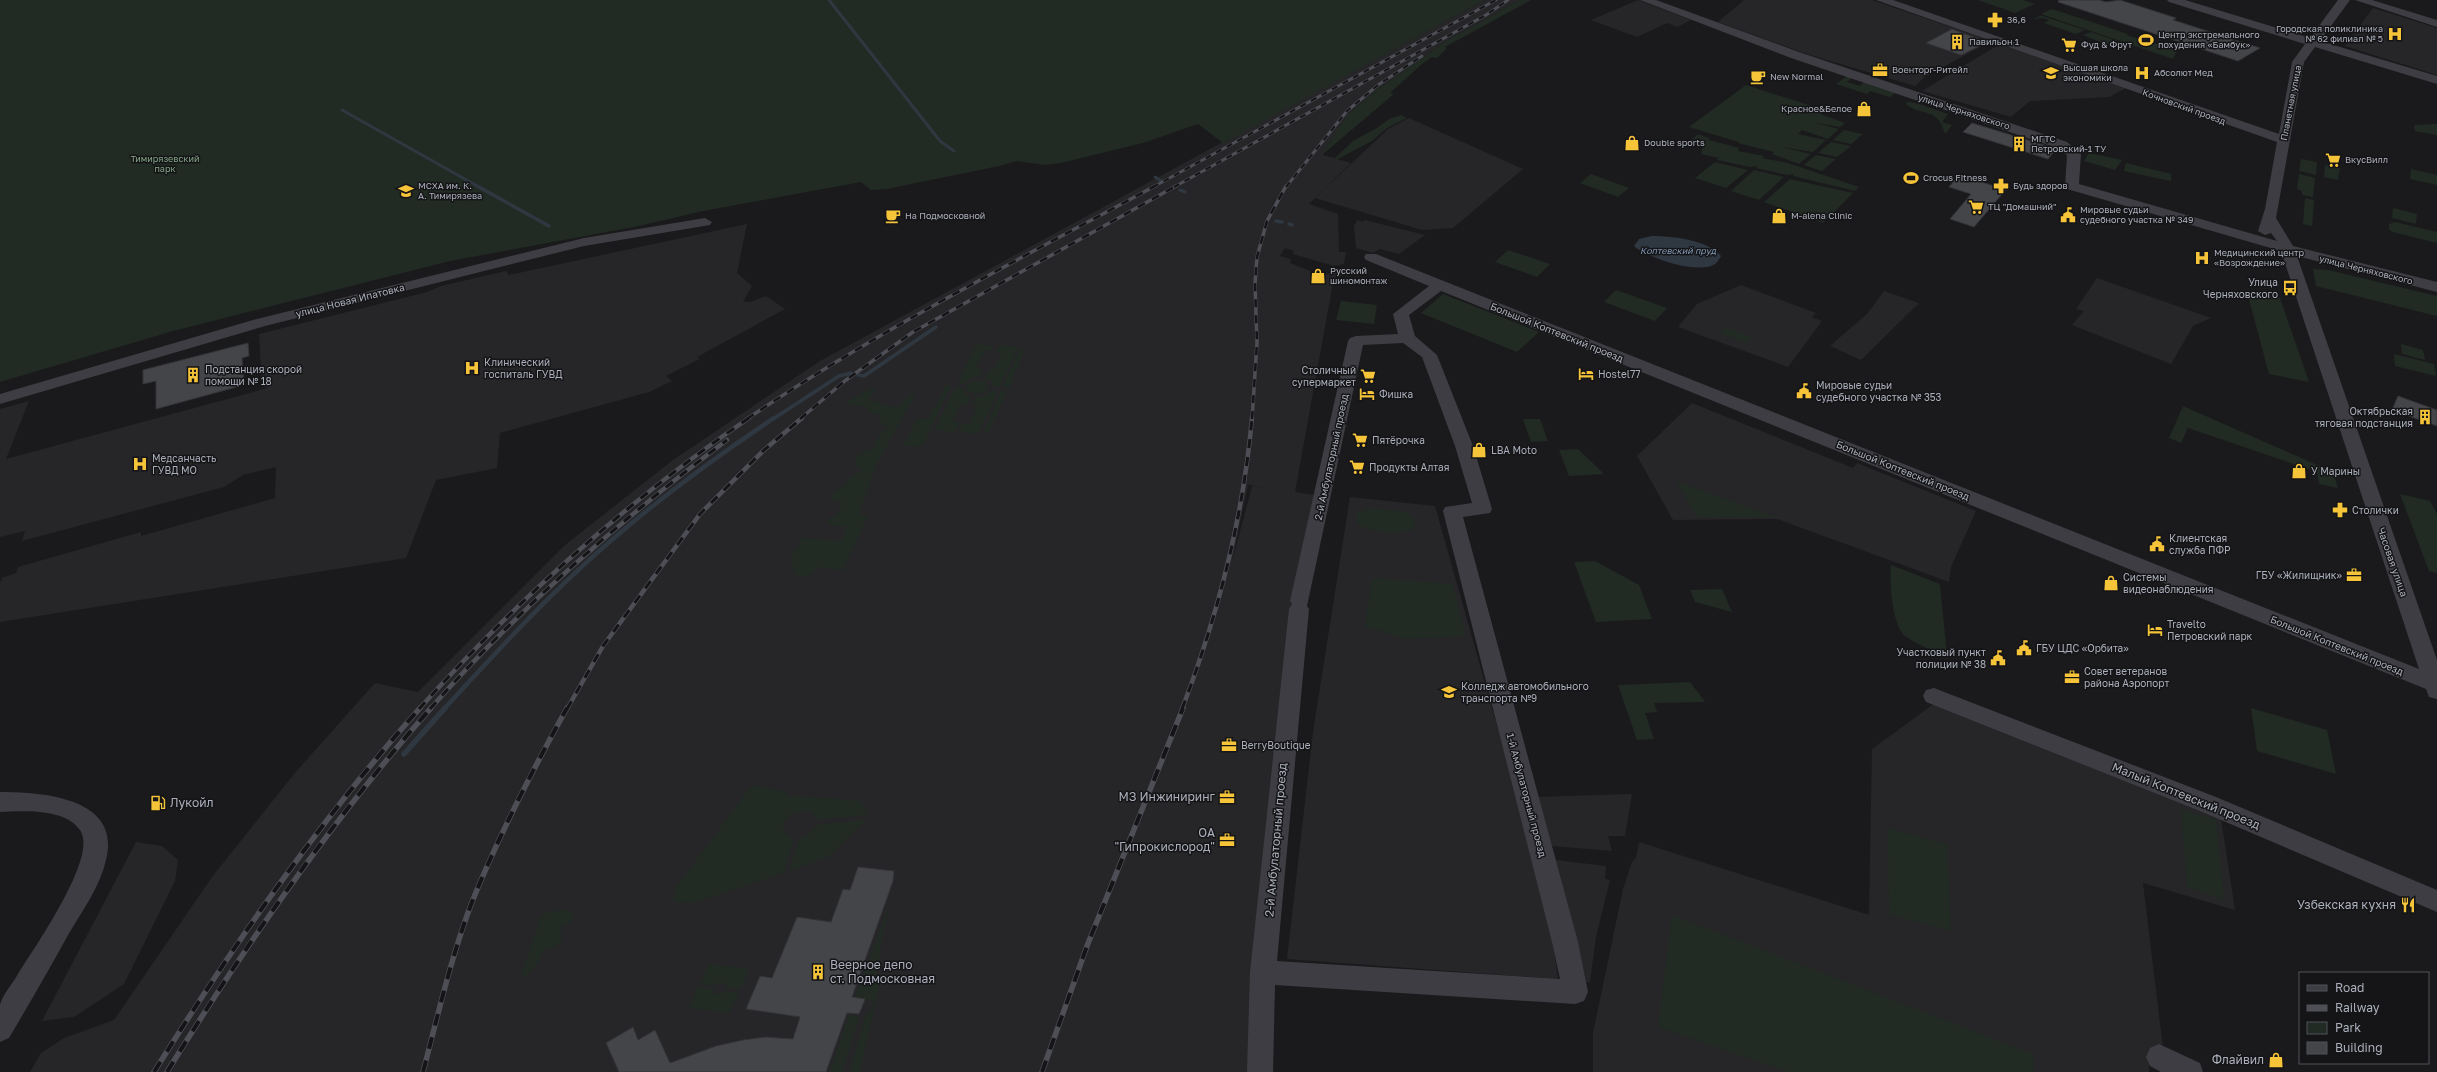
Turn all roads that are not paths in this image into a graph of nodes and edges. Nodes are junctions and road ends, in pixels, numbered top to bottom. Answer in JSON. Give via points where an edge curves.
{"nodes":[{"id":1,"x":1646,"y":0,"type":"edge"},
{"id":2,"x":1882,"y":0,"type":"edge"},
{"id":3,"x":2173,"y":0,"type":"edge"},
{"id":4,"x":2344,"y":0,"type":"edge"},
{"id":5,"x":2360,"y":0,"type":"edge"},
{"id":6,"x":2437,"y":24,"type":"edge"},
{"id":7,"x":2313,"y":42,"type":"junction"},
{"id":8,"x":2437,"y":80,"type":"edge"},
{"id":9,"x":2283,"y":140,"type":"junction"},
{"id":10,"x":2270,"y":219,"type":"junction"},
{"id":11,"x":705,"y":222,"type":"dead end"},
{"id":12,"x":2243,"y":237,"type":"junction"},
{"id":13,"x":2288,"y":250,"type":"junction"},
{"id":14,"x":1371,"y":257,"type":"dead end"},
{"id":15,"x":1439,"y":284,"type":"junction"},
{"id":16,"x":2437,"y":287,"type":"edge"},
{"id":17,"x":1407,"y":338,"type":"junction"},
{"id":18,"x":0,"y":398,"type":"edge"},
{"id":19,"x":2436,"y":687,"type":"edge"},
{"id":20,"x":1934,"y":696,"type":"dead end"},
{"id":21,"x":0,"y":802,"type":"edge"},
{"id":22,"x":2437,"y":901,"type":"edge"},
{"id":23,"x":1263,"y":972,"type":"junction"},
{"id":24,"x":0,"y":1029,"type":"edge"},
{"id":25,"x":2159,"y":1057,"type":"dead end"},
{"id":26,"x":1260,"y":1072,"type":"edge"},
{"id":27,"x":2190,"y":1072,"type":"edge"}],
"edges":[{"from":1,"to":12,"type":"street","name":"улица Черняховского","via":[[1795,55],[2062,145],[2074,154],[2072,186]]},
{"from":2,"to":9,"type":"street","name":"Кочновский проезд"},
{"from":3,"to":7,"type":"street"},
{"from":4,"to":7,"type":"street","name":"Планетная улица"},
{"from":5,"to":6,"type":"street"},
{"from":7,"to":8,"type":"street"},
{"from":7,"to":9,"type":"street","name":"Планетная улица","via":[[2298,62]]},
{"from":9,"to":10,"type":"street","name":"Планетная улица"},
{"from":10,"to":12,"type":"street","name":"Планетная улица","via":[[2264,234],[2256,238]]},
{"from":10,"to":13,"type":"street"},
{"from":11,"to":18,"type":"street","name":"улица Новая Ипатовка","via":[[584,242],[259,323]]},
{"from":12,"to":13,"type":"street","name":"улица Черняховского"},
{"from":13,"to":16,"type":"street","name":"улица Черняховского"},
{"from":13,"to":19,"type":"street","name":"Часовая улица"},
{"from":14,"to":15,"type":"street","name":"Большой Коптевский проезд"},
{"from":15,"to":17,"type":"street","via":[[1401,314]]},
{"from":15,"to":19,"type":"street","name":"Большой Коптевский проезд"},
{"from":17,"to":23,"type":"street","name":"2-й Амбулаторный проезд","via":[[1356,341],[1300,605]]},
{"from":17,"to":23,"type":"street","name":"1-й Амбулаторный проезд","via":[[1429,356],[1464,446],[1483,510],[1452,511],[1565,942],[1575,992]]},
{"from":20,"to":22,"type":"street","name":"Малый Коптевский проезд","via":[[2208,804]]},
{"from":21,"to":24,"type":"street","via":[[48,804],[69,810],[85,819],[94,830],[96,841],[92,865],[82,889]]},
{"from":23,"to":26,"type":"street","name":"2-й Амбулаторный проезд"},
{"from":25,"to":27,"type":"street"}]}
